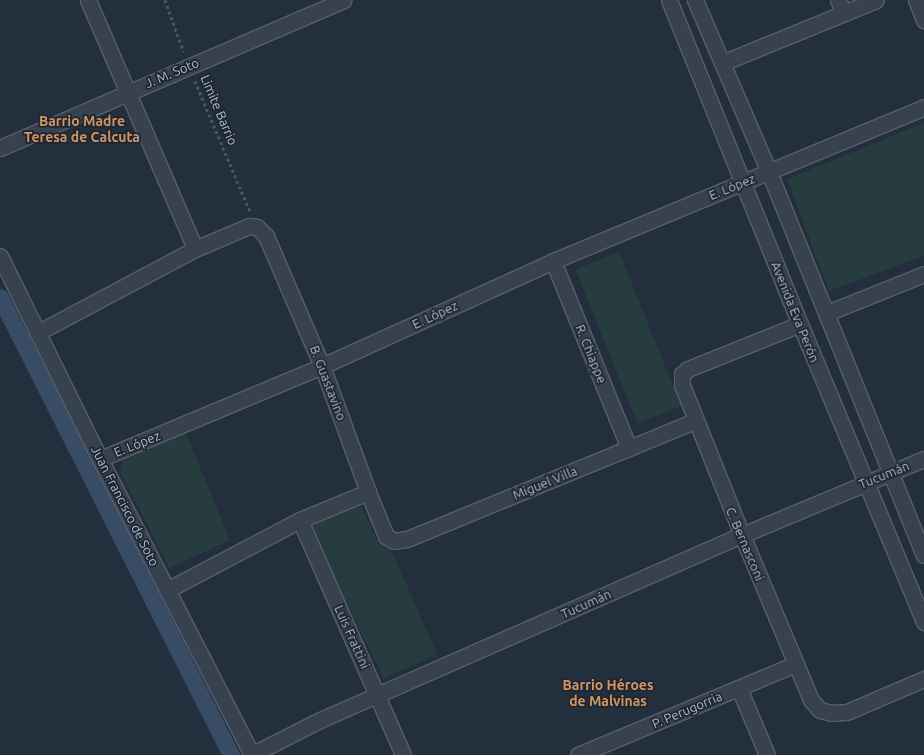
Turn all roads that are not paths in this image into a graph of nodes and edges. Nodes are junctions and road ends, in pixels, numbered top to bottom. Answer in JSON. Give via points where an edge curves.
{"nodes":[{"id":1,"x":88,"y":0,"type":"edge"},
{"id":2,"x":344,"y":0,"type":"edge"},
{"id":3,"x":669,"y":0,"type":"edge"},
{"id":4,"x":695,"y":0,"type":"edge"},
{"id":5,"x":876,"y":0,"type":"edge"},
{"id":6,"x":916,"y":0,"type":"edge"},
{"id":7,"x":841,"y":7,"type":"edge"},
{"id":8,"x":924,"y":20,"type":"edge"},
{"id":9,"x":722,"y":63,"type":"junction"},
{"id":10,"x":126,"y":92,"type":"junction"},
{"id":11,"x":924,"y":107,"type":"edge"},
{"id":12,"x":0,"y":148,"type":"edge"},
{"id":13,"x":769,"y":172,"type":"junction"},
{"id":14,"x":743,"y":183,"type":"junction"},
{"id":15,"x":195,"y":249,"type":"junction"},
{"id":16,"x":0,"y":256,"type":"edge"},
{"id":17,"x":553,"y":261,"type":"junction"},
{"id":18,"x":924,"y":274,"type":"edge"},
{"id":19,"x":827,"y":313,"type":"junction"},
{"id":20,"x":800,"y":324,"type":"junction"},
{"id":21,"x":38,"y":333,"type":"junction"},
{"id":22,"x":322,"y":366,"type":"junction"},
{"id":23,"x":695,"y":421,"type":"junction"},
{"id":24,"x":630,"y":448,"type":"junction"},
{"id":25,"x":100,"y":459,"type":"junction"},
{"id":26,"x":924,"y":459,"type":"edge"},
{"id":27,"x":889,"y":473,"type":"junction"},
{"id":28,"x":865,"y":482,"type":"junction"},
{"id":29,"x":368,"y":492,"type":"junction"},
{"id":30,"x":300,"y":520,"type":"junction"},
{"id":31,"x":742,"y":535,"type":"junction"},
{"id":32,"x":394,"y":541,"type":"joint"},
{"id":33,"x":924,"y":555,"type":"edge"},
{"id":34,"x":167,"y":590,"type":"junction"},
{"id":35,"x":924,"y":622,"type":"edge"},
{"id":36,"x":796,"y":664,"type":"junction"},
{"id":37,"x":924,"y":679,"type":"edge"},
{"id":38,"x":739,"y":688,"type":"junction"},
{"id":39,"x":378,"y":695,"type":"junction"},
{"id":40,"x":252,"y":755,"type":"edge"},
{"id":41,"x":403,"y":755,"type":"edge"},
{"id":42,"x":578,"y":755,"type":"edge"},
{"id":43,"x":767,"y":755,"type":"edge"}],
"edges":[{"from":1,"to":10,"type":"street"},
{"from":2,"to":10,"type":"street","name":"J. M. Soto"},
{"from":3,"to":14,"type":"street","name":"Avenida Eva Perón"},
{"from":4,"to":9,"type":"street"},
{"from":5,"to":7,"type":"street"},
{"from":6,"to":8,"type":"street"},
{"from":7,"to":9,"type":"street"},
{"from":9,"to":13,"type":"street"},
{"from":10,"to":12,"type":"street","name":"J. M. Soto"},
{"from":10,"to":15,"type":"street"},
{"from":11,"to":13,"type":"street","name":"E. López"},
{"from":13,"to":14,"type":"street","name":"E. López"},
{"from":13,"to":19,"type":"street"},
{"from":14,"to":17,"type":"street","name":"E. López"},
{"from":14,"to":20,"type":"street","name":"Avenida Eva Perón"},
{"from":15,"to":21,"type":"street"},
{"from":15,"to":22,"type":"street","name":"B. Guastavino","via":[[249,226],[257,227],[266,236]]},
{"from":16,"to":21,"type":"street","name":"Juan Francisco de Soto"},
{"from":17,"to":22,"type":"street","name":"E. López"},
{"from":17,"to":24,"type":"street","name":"R. Chiappe"},
{"from":18,"to":19,"type":"street"},
{"from":19,"to":27,"type":"street"},
{"from":20,"to":23,"type":"street","name":"C. Bernasconi","via":[[688,369],[682,374],[682,385]]},
{"from":20,"to":28,"type":"street","name":"Avenida Eva Perón"},
{"from":21,"to":25,"type":"street","name":"Juan Francisco de Soto"},
{"from":22,"to":25,"type":"street","name":"E. López"},
{"from":22,"to":29,"type":"street","name":"B. Guastavino"},
{"from":23,"to":24,"type":"street","name":"Miguel Villa"},
{"from":23,"to":31,"type":"street","name":"C. Bernasconi"},
{"from":24,"to":32,"type":"street","name":"Miguel Villa","via":[[407,539]]},
{"from":25,"to":34,"type":"street","name":"Juan Francisco de Soto"},
{"from":26,"to":27,"type":"street","name":"Tucumán"},
{"from":27,"to":28,"type":"street","name":"Tucumán"},
{"from":27,"to":33,"type":"street"},
{"from":28,"to":31,"type":"street","name":"Tucumán"},
{"from":28,"to":35,"type":"street","name":"Avenida Eva Perón"},
{"from":29,"to":30,"type":"street"},
{"from":29,"to":32,"type":"street","name":"B. Guastavino","via":[[386,536]]},
{"from":30,"to":34,"type":"street"},
{"from":30,"to":39,"type":"street","name":"Luis Frattini"},
{"from":31,"to":36,"type":"street","name":"C. Bernasconi"},
{"from":31,"to":39,"type":"street","name":"Tucumán"},
{"from":34,"to":40,"type":"street","name":"Juan Francisco de Soto"},
{"from":36,"to":37,"type":"street","name":"C. Bernasconi","via":[[811,700],[820,710],[831,713],[847,712]]},
{"from":36,"to":38,"type":"street","name":"P. Perugorria"},
{"from":38,"to":42,"type":"street","name":"P. Perugorria"},
{"from":38,"to":43,"type":"street"},
{"from":39,"to":40,"type":"street","name":"Tucumán","via":[[308,726]]},
{"from":39,"to":41,"type":"street","name":"Luis Frattini"}]}
